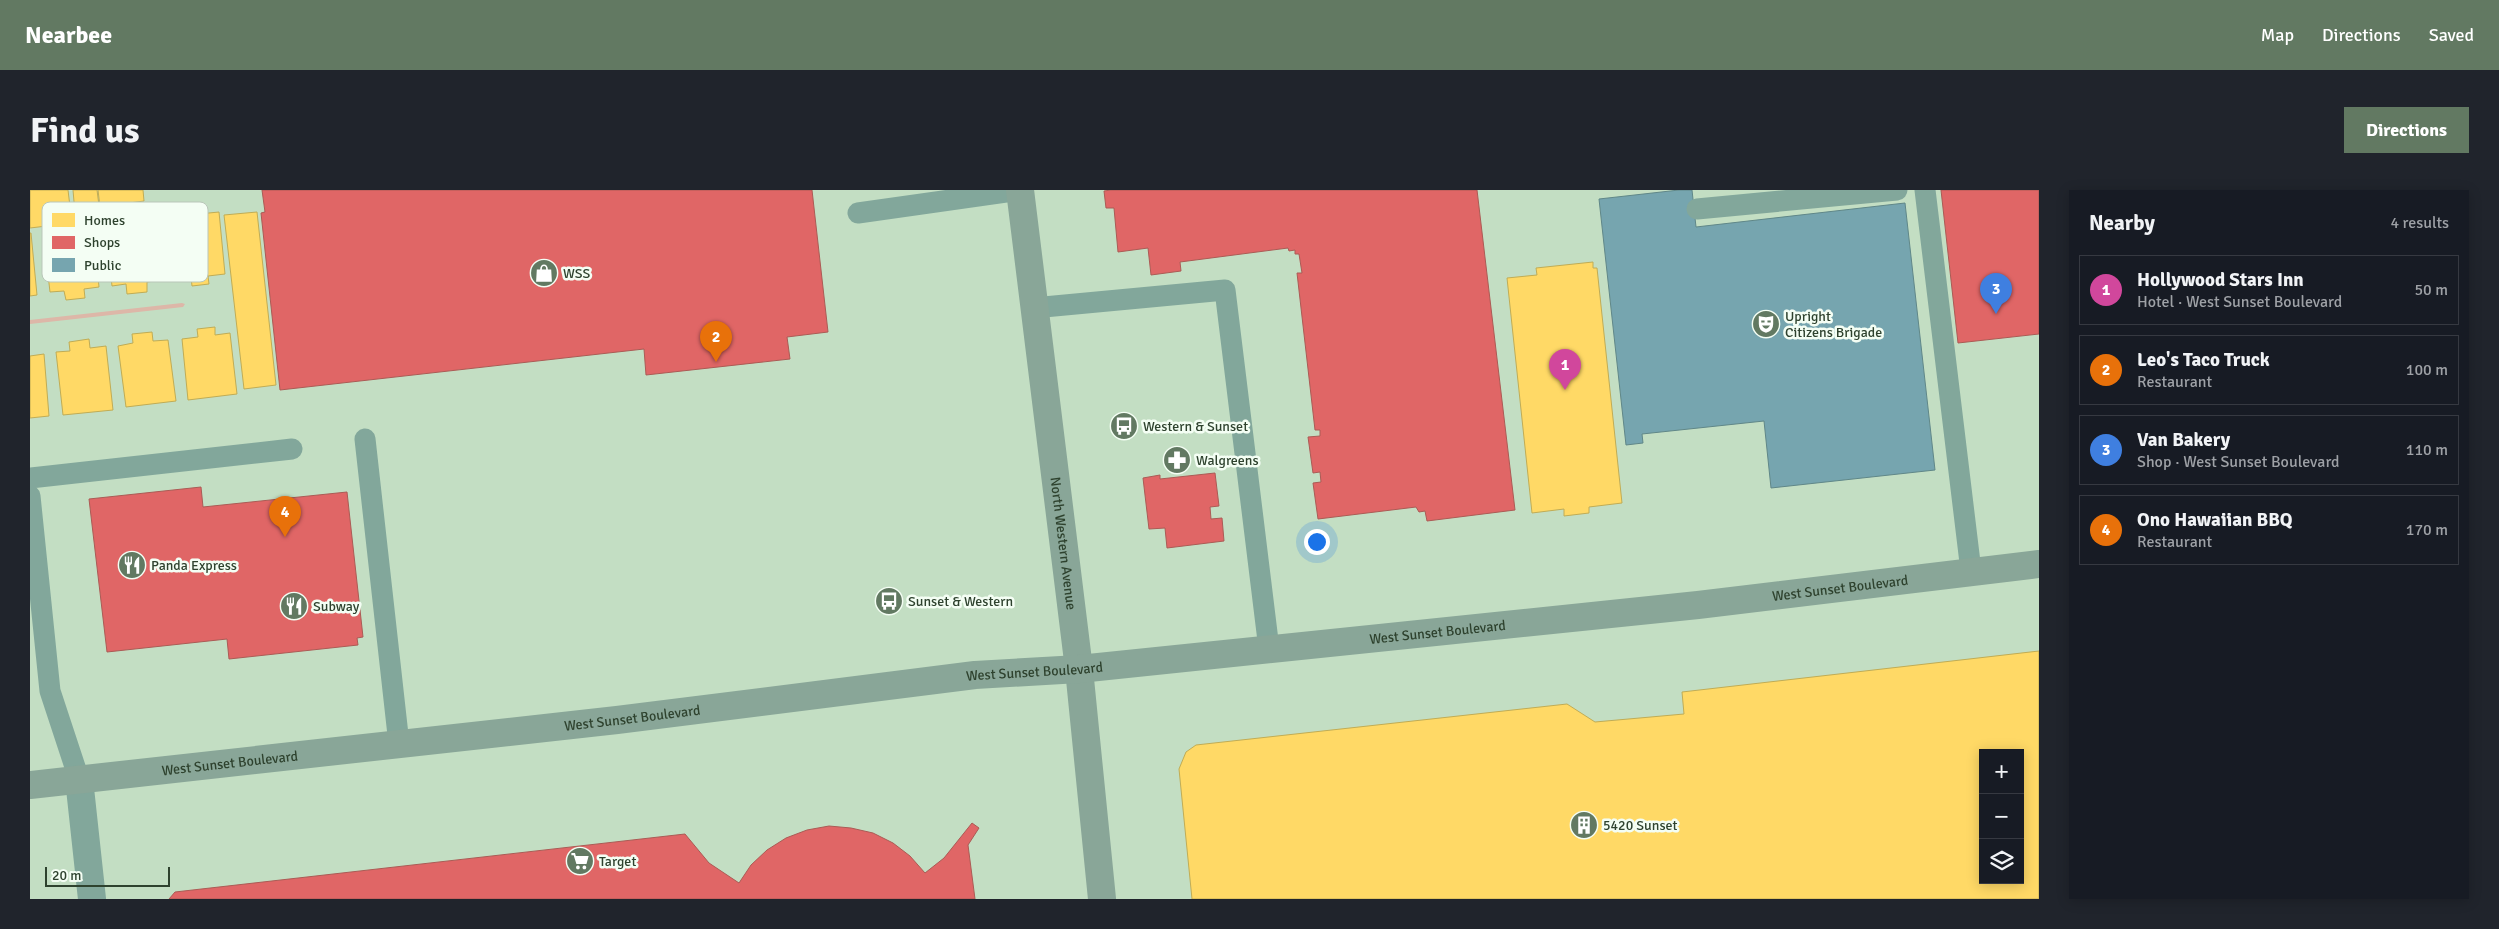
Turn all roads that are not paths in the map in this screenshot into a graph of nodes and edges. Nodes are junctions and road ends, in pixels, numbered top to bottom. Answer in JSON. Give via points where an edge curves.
{"nodes":[{"id":1,"x":1020,"y":190,"type":"edge"},
{"id":2,"x":1896,"y":190,"type":"edge"},
{"id":3,"x":1925,"y":190,"type":"edge"},
{"id":4,"x":1697,"y":209,"type":"dead end"},
{"id":5,"x":858,"y":214,"type":"dead end"},
{"id":6,"x":1033,"y":308,"type":"junction"},
{"id":7,"x":365,"y":439,"type":"dead end"},
{"id":8,"x":292,"y":449,"type":"dead end"},
{"id":9,"x":30,"y":478,"type":"edge"},
{"id":10,"x":30,"y":496,"type":"edge"},
{"id":11,"x":2039,"y":564,"type":"edge"},
{"id":12,"x":1971,"y":571,"type":"junction"},
{"id":13,"x":1269,"y":649,"type":"junction"},
{"id":14,"x":1079,"y":669,"type":"junction"},
{"id":15,"x":399,"y":744,"type":"junction"},
{"id":16,"x":80,"y":779,"type":"junction"},
{"id":17,"x":30,"y":785,"type":"edge"},
{"id":18,"x":92,"y":899,"type":"edge"},
{"id":19,"x":1102,"y":899,"type":"edge"}],
"edges":[{"from":1,"to":5,"type":"lane"},
{"from":1,"to":6,"type":"main road","name":"North Western Avenue"},
{"from":2,"to":4,"type":"lane"},
{"from":3,"to":12,"type":"lane"},
{"from":6,"to":13,"type":"lane","via":[[1225,290]]},
{"from":6,"to":14,"type":"main road","name":"North Western Avenue"},
{"from":7,"to":15,"type":"lane"},
{"from":8,"to":9,"type":"lane"},
{"from":10,"to":16,"type":"lane","via":[[50,691]]},
{"from":11,"to":12,"type":"main road","name":"West Sunset Boulevard"},
{"from":12,"to":13,"type":"main road","name":"West Sunset Boulevard","via":[[1698,605]]},
{"from":13,"to":14,"type":"main road","name":"West Sunset Boulevard"},
{"from":14,"to":15,"type":"main road","name":"West Sunset Boulevard","via":[[975,675]]},
{"from":14,"to":19,"type":"main road","name":"North Western Avenue"},
{"from":15,"to":16,"type":"main road","name":"West Sunset Boulevard"},
{"from":16,"to":17,"type":"main road","name":"West Sunset Boulevard"},
{"from":16,"to":18,"type":"street"}]}
